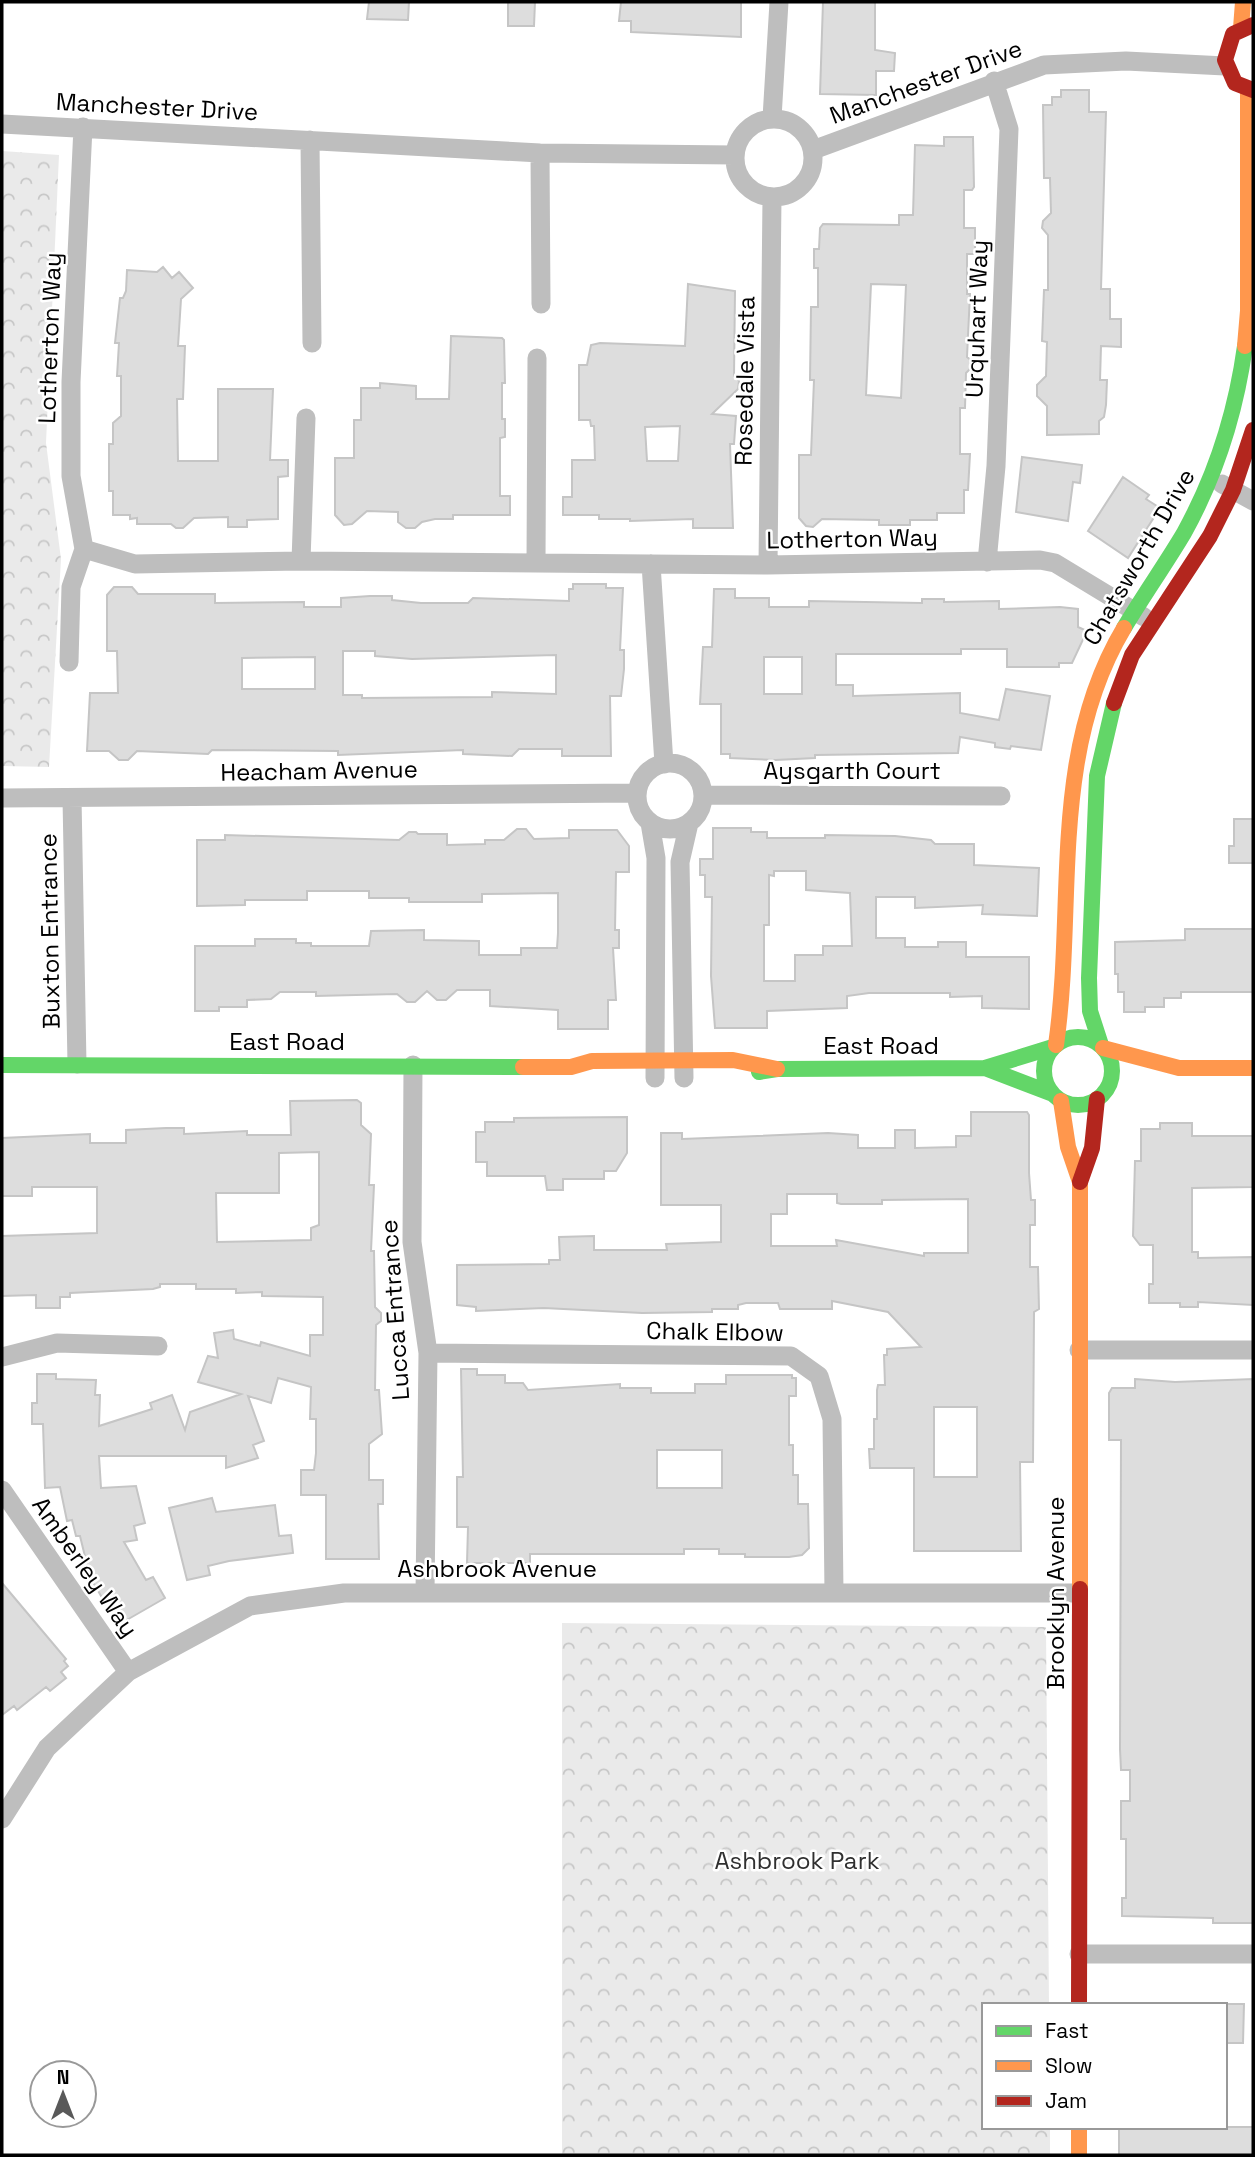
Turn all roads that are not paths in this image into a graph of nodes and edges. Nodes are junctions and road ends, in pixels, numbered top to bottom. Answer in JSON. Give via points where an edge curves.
{"nodes":[{"id":1,"x":779,"y":2,"type":"edge"},
{"id":2,"x":1243,"y":2,"type":"edge"},
{"id":3,"x":1247,"y":27,"type":"edge"},
{"id":4,"x":1225,"y":66,"type":"junction"},
{"id":5,"x":994,"y":81,"type":"junction"},
{"id":6,"x":1251,"y":90,"type":"edge"},
{"id":7,"x":772,"y":118,"type":"junction"},
{"id":8,"x":2,"y":124,"type":"edge"},
{"id":9,"x":83,"y":127,"type":"junction"},
{"id":10,"x":310,"y":140,"type":"junction"},
{"id":11,"x":813,"y":150,"type":"junction"},
{"id":12,"x":540,"y":153,"type":"junction"},
{"id":13,"x":735,"y":155,"type":"junction"},
{"id":14,"x":772,"y":198,"type":"junction"},
{"id":15,"x":541,"y":304,"type":"dead end"},
{"id":16,"x":312,"y":343,"type":"dead end"},
{"id":17,"x":537,"y":358,"type":"dead end"},
{"id":18,"x":306,"y":418,"type":"dead end"},
{"id":19,"x":1253,"y":430,"type":"edge"},
{"id":20,"x":1211,"y":479,"type":"junction"},
{"id":21,"x":1233,"y":490,"type":"junction"},
{"id":22,"x":1253,"y":501,"type":"edge"},
{"id":23,"x":84,"y":549,"type":"junction"},
{"id":24,"x":302,"y":561,"type":"junction"},
{"id":25,"x":987,"y":562,"type":"junction"},
{"id":26,"x":536,"y":563,"type":"junction"},
{"id":27,"x":651,"y":564,"type":"junction"},
{"id":28,"x":768,"y":565,"type":"junction"},
{"id":29,"x":1133,"y":609,"type":"junction"},
{"id":30,"x":1153,"y":622,"type":"junction"},
{"id":31,"x":69,"y":662,"type":"dead end"},
{"id":32,"x":664,"y":764,"type":"junction"},
{"id":33,"x":637,"y":793,"type":"junction"},
{"id":34,"x":703,"y":795,"type":"junction"},
{"id":35,"x":1001,"y":796,"type":"dead end"},
{"id":36,"x":2,"y":798,"type":"edge"},
{"id":37,"x":72,"y":798,"type":"junction"},
{"id":38,"x":650,"y":823,"type":"junction"},
{"id":39,"x":689,"y":823,"type":"junction"},
{"id":40,"x":1068,"y":866,"type":"junction"},
{"id":41,"x":1093,"y":866,"type":"junction"},
{"id":42,"x":1055,"y":1046,"type":"junction"},
{"id":43,"x":1102,"y":1047,"type":"junction"},
{"id":44,"x":77,"y":1064,"type":"junction"},
{"id":45,"x":2,"y":1065,"type":"edge"},
{"id":46,"x":413,"y":1065,"type":"junction"},
{"id":47,"x":571,"y":1067,"type":"junction"},
{"id":48,"x":985,"y":1068,"type":"junction"},
{"id":49,"x":1179,"y":1068,"type":"junction"},
{"id":50,"x":1253,"y":1068,"type":"edge"},
{"id":51,"x":777,"y":1069,"type":"junction"},
{"id":52,"x":688,"y":1072,"type":"junction"},
{"id":53,"x":646,"y":1074,"type":"junction"},
{"id":54,"x":731,"y":1078,"type":"dead end"},
{"id":55,"x":1101,"y":1096,"type":"junction"},
{"id":56,"x":1057,"y":1097,"type":"junction"},
{"id":57,"x":1080,"y":1182,"type":"junction"},
{"id":58,"x":158,"y":1346,"type":"dead end"},
{"id":59,"x":1079,"y":1350,"type":"junction"},
{"id":60,"x":1253,"y":1350,"type":"edge"},
{"id":61,"x":428,"y":1353,"type":"junction"},
{"id":62,"x":2,"y":1357,"type":"edge"},
{"id":63,"x":2,"y":1490,"type":"edge"},
{"id":64,"x":425,"y":1593,"type":"junction"},
{"id":65,"x":834,"y":1593,"type":"junction"},
{"id":66,"x":1078,"y":1593,"type":"junction"},
{"id":67,"x":128,"y":1672,"type":"junction"},
{"id":68,"x":2,"y":1819,"type":"edge"},
{"id":69,"x":1079,"y":1954,"type":"junction"},
{"id":70,"x":1253,"y":1954,"type":"edge"},
{"id":71,"x":1079,"y":2003,"type":"edge"},
{"id":72,"x":1079,"y":2129,"type":"edge"},
{"id":73,"x":1079,"y":2155,"type":"edge"}],
"edges":[{"from":1,"to":7,"type":"street"},
{"from":2,"to":3,"type":"street"},
{"from":3,"to":4,"type":"street","via":[[1227,43]]},
{"from":4,"to":5,"type":"street","name":"Manchester Drive","via":[[1126,61],[1044,65]]},
{"from":4,"to":6,"type":"street","via":[[1237,85]]},
{"from":5,"to":11,"type":"street","name":"Manchester Drive"},
{"from":5,"to":25,"type":"street","name":"Urquhart Way","via":[[1009,129],[996,466]]},
{"from":6,"to":20,"type":"street","name":"Chatsworth Drive","via":[[1246,346],[1236,407]]},
{"from":7,"to":11,"type":"street","via":[[799,127]]},
{"from":7,"to":13,"type":"street","via":[[747,129]]},
{"from":8,"to":9,"type":"street","name":"Manchester Drive"},
{"from":9,"to":10,"type":"street","name":"Manchester Drive"},
{"from":9,"to":23,"type":"street","name":"Lotherton Way","via":[[71,476]]},
{"from":10,"to":12,"type":"street","name":"Manchester Drive"},
{"from":10,"to":16,"type":"street"},
{"from":11,"to":14,"type":"street","via":[[808,180],[798,190]]},
{"from":12,"to":13,"type":"street","name":"Manchester Drive"},
{"from":12,"to":15,"type":"street"},
{"from":13,"to":14,"type":"street","via":[[742,181],[752,191]]},
{"from":14,"to":28,"type":"street","name":"Rosedale Vista"},
{"from":17,"to":26,"type":"street"},
{"from":18,"to":24,"type":"street"},
{"from":19,"to":21,"type":"street","name":"Chatsworth Drive"},
{"from":20,"to":21,"type":"street"},
{"from":20,"to":29,"type":"street","name":"Chatsworth Drive"},
{"from":21,"to":22,"type":"street"},
{"from":21,"to":30,"type":"street","name":"Chatsworth Drive","via":[[1210,536]]},
{"from":23,"to":24,"type":"street","name":"Lotherton Way","via":[[135,564]]},
{"from":23,"to":31,"type":"street","name":"Lotherton Way","via":[[71,587]]},
{"from":24,"to":26,"type":"street","name":"Lotherton Way"},
{"from":25,"to":28,"type":"street","name":"Lotherton Way"},
{"from":25,"to":29,"type":"street","name":"Lotherton Way","via":[[1055,563]]},
{"from":26,"to":27,"type":"street","name":"Lotherton Way"},
{"from":27,"to":28,"type":"street","name":"Lotherton Way"},
{"from":27,"to":32,"type":"street"},
{"from":29,"to":30,"type":"street","name":"Lotherton Way"},
{"from":29,"to":40,"type":"street","name":"Chatsworth Drive","via":[[1113,643],[1089,702],[1073,782]]},
{"from":30,"to":41,"type":"street","name":"Chatsworth Drive","via":[[1132,655],[1103,743]]},
{"from":32,"to":33,"type":"street","via":[[644,775]]},
{"from":32,"to":34,"type":"street","via":[[685,767],[701,784]]},
{"from":33,"to":37,"type":"street","name":"Heacham Avenue"},
{"from":33,"to":38,"type":"street"},
{"from":34,"to":35,"type":"street","name":"Aysgarth Court"},
{"from":34,"to":39,"type":"street","via":[[697,815]]},
{"from":36,"to":37,"type":"street","name":"Heacham Avenue"},
{"from":37,"to":44,"type":"street","name":"Buxton Entrance"},
{"from":38,"to":39,"type":"street","via":[[667,829]]},
{"from":38,"to":53,"type":"street","via":[[656,858]]},
{"from":39,"to":52,"type":"street","via":[[680,862]]},
{"from":40,"to":41,"type":"street"},
{"from":40,"to":42,"type":"street","name":"Chatsworth Drive","via":[[1066,977]]},
{"from":41,"to":43,"type":"street","name":"Chatsworth Drive","via":[[1090,1011]]},
{"from":42,"to":43,"type":"street","via":[[1082,1037]]},
{"from":42,"to":48,"type":"street","name":"East Road"},
{"from":42,"to":56,"type":"street","via":[[1044,1068],[1045,1079]]},
{"from":43,"to":49,"type":"street"},
{"from":43,"to":55,"type":"street","via":[[1112,1078]]},
{"from":44,"to":45,"type":"street","name":"East Road"},
{"from":44,"to":46,"type":"street","name":"East Road"},
{"from":46,"to":47,"type":"street","name":"East Road"},
{"from":46,"to":61,"type":"street","name":"Lucca Entrance","via":[[412,1242]]},
{"from":47,"to":53,"type":"street","name":"East Road","via":[[594,1077]]},
{"from":47,"to":53,"type":"street","name":"East Road","via":[[592,1061]]},
{"from":48,"to":51,"type":"street","name":"East Road"},
{"from":48,"to":56,"type":"street","name":"East Road"},
{"from":49,"to":50,"type":"street"},
{"from":49,"to":55,"type":"street","via":[[1134,1079]]},
{"from":51,"to":52,"type":"street","name":"East Road","via":[[733,1060]]},
{"from":51,"to":54,"type":"street","name":"East Road"},
{"from":52,"to":53,"type":"street","name":"East Road"},
{"from":55,"to":56,"type":"street","via":[[1082,1105]]},
{"from":55,"to":57,"type":"street","name":"Brooklyn Avenue","via":[[1092,1148]]},
{"from":56,"to":57,"type":"street","name":"Brooklyn Avenue"},
{"from":57,"to":59,"type":"street","name":"Brooklyn Avenue"},
{"from":58,"to":62,"type":"street","via":[[57,1343]]},
{"from":59,"to":60,"type":"street"},
{"from":59,"to":66,"type":"street","name":"Brooklyn Avenue"},
{"from":61,"to":64,"type":"street","name":"Lucca Entrance"},
{"from":61,"to":65,"type":"street","name":"Chalk Elbow","via":[[791,1356],[819,1376],[832,1419]]},
{"from":63,"to":67,"type":"street","name":"Amberley Way"},
{"from":64,"to":65,"type":"street","name":"Ashbrook Avenue"},
{"from":64,"to":67,"type":"street","name":"Ashbrook Avenue","via":[[344,1593],[250,1606]]},
{"from":65,"to":66,"type":"street","name":"Ashbrook Avenue"},
{"from":66,"to":69,"type":"street","name":"Brooklyn Avenue"},
{"from":67,"to":68,"type":"street","name":"Ashbrook Avenue","via":[[47,1748]]},
{"from":69,"to":70,"type":"street"},
{"from":69,"to":71,"type":"street","name":"Brooklyn Avenue"},
{"from":72,"to":73,"type":"street"}]}
